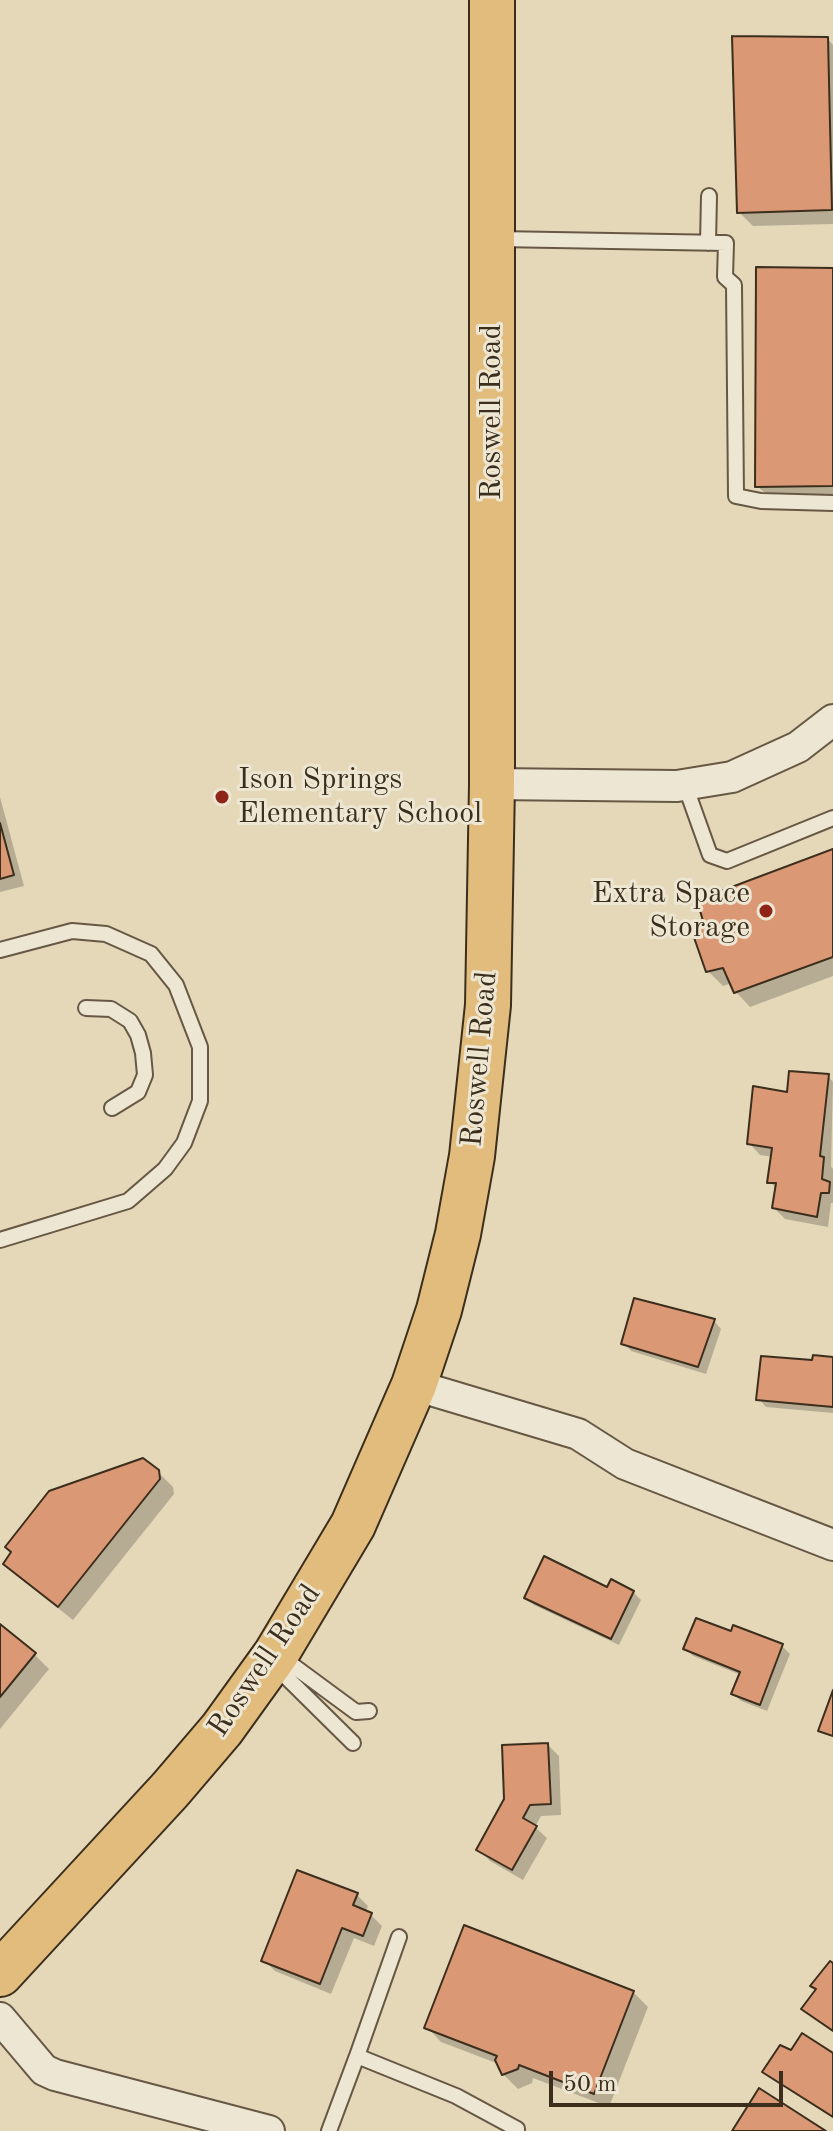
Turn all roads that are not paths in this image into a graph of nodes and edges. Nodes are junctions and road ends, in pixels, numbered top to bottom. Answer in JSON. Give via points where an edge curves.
{"nodes":[{"id":1,"x":492,"y":0,"type":"edge"},
{"id":2,"x":709,"y":196,"type":"dead end"},
{"id":3,"x":492,"y":239,"type":"junction"},
{"id":4,"x":708,"y":243,"type":"junction"},
{"id":5,"x":833,"y":503,"type":"edge"},
{"id":6,"x":833,"y":720,"type":"edge"},
{"id":7,"x":492,"y":784,"type":"junction"},
{"id":8,"x":685,"y":785,"type":"junction"},
{"id":9,"x":833,"y":818,"type":"edge"},
{"id":10,"x":0,"y":950,"type":"edge"},
{"id":11,"x":86,"y":1008,"type":"dead end"},
{"id":12,"x":112,"y":1108,"type":"dead end"},
{"id":13,"x":0,"y":1240,"type":"edge"},
{"id":14,"x":414,"y":1385,"type":"junction"},
{"id":15,"x":833,"y":1545,"type":"edge"},
{"id":16,"x":274,"y":1658,"type":"junction"},
{"id":17,"x":369,"y":1711,"type":"dead end"},
{"id":18,"x":353,"y":1743,"type":"dead end"},
{"id":19,"x":399,"y":1937,"type":"dead end"},
{"id":20,"x":0,"y":1974,"type":"edge"},
{"id":21,"x":0,"y":2018,"type":"edge"},
{"id":22,"x":357,"y":2056,"type":"junction"},
{"id":23,"x":269,"y":2131,"type":"edge"},
{"id":24,"x":329,"y":2131,"type":"edge"},
{"id":25,"x":517,"y":2131,"type":"edge"}],
"edges":[{"from":1,"to":3,"type":"main road","name":"Roswell Road"},
{"from":2,"to":4,"type":"lane"},
{"from":3,"to":4,"type":"lane"},
{"from":3,"to":7,"type":"main road","name":"Roswell Road"},
{"from":4,"to":5,"type":"lane","via":[[726,243],[725,277],[734,285],[736,496]]},
{"from":6,"to":8,"type":"street","via":[[798,747],[732,777]]},
{"from":7,"to":8,"type":"street"},
{"from":7,"to":14,"type":"main road","name":"Roswell Road","via":[[488,1005],[472,1156],[439,1310]]},
{"from":8,"to":9,"type":"lane","via":[[710,855],[727,861]]},
{"from":10,"to":13,"type":"lane","via":[[72,931],[106,934],[151,954],[176,985],[200,1047],[200,1101],[184,1143],[165,1169],[128,1201]]},
{"from":11,"to":12,"type":"lane","via":[[111,1009],[130,1021],[141,1044],[145,1075],[138,1092]]},
{"from":14,"to":15,"type":"street","via":[[578,1434],[625,1464]]},
{"from":14,"to":16,"type":"main road","name":"Roswell Road","via":[[353,1525]]},
{"from":16,"to":17,"type":"lane","via":[[356,1712]]},
{"from":16,"to":18,"type":"lane"},
{"from":16,"to":20,"type":"main road","name":"Roswell Road","via":[[170,1790]]},
{"from":19,"to":22,"type":"lane"},
{"from":21,"to":23,"type":"street","via":[[44,2070],[55,2075]]},
{"from":22,"to":24,"type":"lane"},
{"from":22,"to":25,"type":"lane","via":[[456,2096]]}]}
